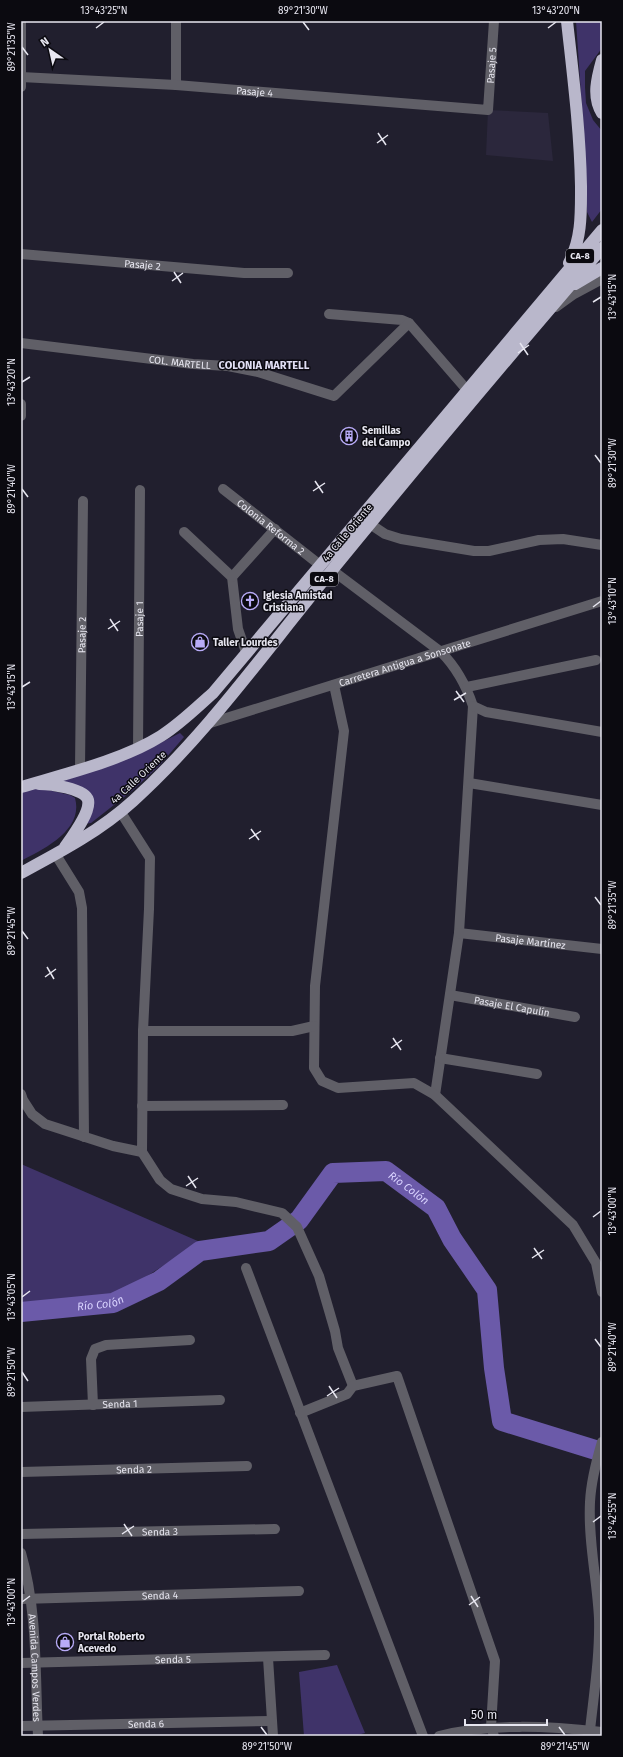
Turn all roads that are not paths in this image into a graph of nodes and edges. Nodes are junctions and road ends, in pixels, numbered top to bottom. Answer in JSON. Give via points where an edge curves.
{"nodes":[{"id":1,"x":21,"y":21,"type":"edge"},
{"id":2,"x":176,"y":21,"type":"edge"},
{"id":3,"x":494,"y":21,"type":"edge"},
{"id":4,"x":567,"y":21,"type":"edge"},
{"id":5,"x":602,"y":60,"type":"edge"},
{"id":6,"x":21,"y":66,"type":"edge"},
{"id":7,"x":22,"y":77,"type":"edge"},
{"id":8,"x":176,"y":85,"type":"junction"},
{"id":9,"x":21,"y":87,"type":"edge"},
{"id":10,"x":488,"y":110,"type":"joint"},
{"id":11,"x":602,"y":113,"type":"edge"},
{"id":12,"x":602,"y":230,"type":"edge"},
{"id":13,"x":602,"y":248,"type":"edge"},
{"id":14,"x":21,"y":254,"type":"edge"},
{"id":15,"x":602,"y":268,"type":"edge"},
{"id":16,"x":288,"y":273,"type":"dead end"},
{"id":17,"x":602,"y":279,"type":"edge"},
{"id":18,"x":563,"y":285,"type":"junction"},
{"id":19,"x":549,"y":312,"type":"junction"},
{"id":20,"x":329,"y":314,"type":"dead end"},
{"id":21,"x":409,"y":323,"type":"junction"},
{"id":22,"x":21,"y":343,"type":"edge"},
{"id":23,"x":467,"y":390,"type":"junction"},
{"id":24,"x":21,"y":404,"type":"edge"},
{"id":25,"x":21,"y":416,"type":"edge"},
{"id":26,"x":223,"y":489,"type":"dead end"},
{"id":27,"x":140,"y":490,"type":"dead end"},
{"id":28,"x":83,"y":501,"type":"dead end"},
{"id":29,"x":370,"y":524,"type":"junction"},
{"id":30,"x":275,"y":530,"type":"junction"},
{"id":31,"x":184,"y":532,"type":"dead end"},
{"id":32,"x":602,"y":545,"type":"edge"},
{"id":33,"x":320,"y":565,"type":"junction"},
{"id":34,"x":332,"y":570,"type":"junction"},
{"id":35,"x":232,"y":576,"type":"junction"},
{"id":36,"x":602,"y":600,"type":"edge"},
{"id":37,"x":246,"y":652,"type":"junction"},
{"id":38,"x":441,"y":652,"type":"junction"},
{"id":39,"x":596,"y":660,"type":"dead end"},
{"id":40,"x":334,"y":685,"type":"junction"},
{"id":41,"x":467,"y":686,"type":"junction"},
{"id":42,"x":473,"y":706,"type":"junction"},
{"id":43,"x":207,"y":724,"type":"junction"},
{"id":44,"x":602,"y":732,"type":"edge"},
{"id":45,"x":138,"y":748,"type":"junction"},
{"id":46,"x":80,"y":768,"type":"junction"},
{"id":47,"x":469,"y":783,"type":"junction"},
{"id":48,"x":26,"y":785,"type":"edge"},
{"id":49,"x":602,"y":805,"type":"edge"},
{"id":50,"x":120,"y":811,"type":"junction"},
{"id":51,"x":59,"y":853,"type":"junction"},
{"id":52,"x":21,"y":873,"type":"edge"},
{"id":53,"x":459,"y":933,"type":"junction"},
{"id":54,"x":602,"y":949,"type":"edge"},
{"id":55,"x":450,"y":995,"type":"junction"},
{"id":56,"x":575,"y":1016,"type":"dead end"},
{"id":57,"x":314,"y":1026,"type":"junction"},
{"id":58,"x":143,"y":1031,"type":"junction"},
{"id":59,"x":440,"y":1058,"type":"junction"},
{"id":60,"x":537,"y":1074,"type":"dead end"},
{"id":61,"x":21,"y":1094,"type":"edge"},
{"id":62,"x":435,"y":1095,"type":"junction"},
{"id":63,"x":283,"y":1105,"type":"dead end"},
{"id":64,"x":142,"y":1106,"type":"junction"},
{"id":65,"x":84,"y":1137,"type":"junction"},
{"id":66,"x":142,"y":1152,"type":"junction"},
{"id":67,"x":246,"y":1268,"type":"dead end"},
{"id":68,"x":602,"y":1292,"type":"edge"},
{"id":69,"x":190,"y":1340,"type":"dead end"},
{"id":70,"x":353,"y":1386,"type":"junction"},
{"id":71,"x":220,"y":1400,"type":"dead end"},
{"id":72,"x":93,"y":1404,"type":"junction"},
{"id":73,"x":21,"y":1406,"type":"edge"},
{"id":74,"x":300,"y":1413,"type":"junction"},
{"id":75,"x":602,"y":1442,"type":"edge"},
{"id":76,"x":247,"y":1466,"type":"dead end"},
{"id":77,"x":21,"y":1472,"type":"edge"},
{"id":78,"x":275,"y":1529,"type":"dead end"},
{"id":79,"x":21,"y":1534,"type":"edge"},
{"id":80,"x":21,"y":1553,"type":"edge"},
{"id":81,"x":299,"y":1591,"type":"dead end"},
{"id":82,"x":26,"y":1599,"type":"edge"},
{"id":83,"x":325,"y":1655,"type":"dead end"},
{"id":84,"x":268,"y":1658,"type":"junction"},
{"id":85,"x":35,"y":1663,"type":"junction"},
{"id":86,"x":21,"y":1664,"type":"edge"},
{"id":87,"x":271,"y":1721,"type":"junction"},
{"id":88,"x":21,"y":1726,"type":"edge"},
{"id":89,"x":590,"y":1730,"type":"junction"},
{"id":90,"x":38,"y":1731,"type":"edge"},
{"id":91,"x":493,"y":1731,"type":"edge"},
{"id":92,"x":602,"y":1732,"type":"edge"},
{"id":93,"x":273,"y":1736,"type":"edge"},
{"id":94,"x":423,"y":1736,"type":"edge"},
{"id":95,"x":439,"y":1736,"type":"edge"}],
"edges":[{"from":1,"to":6,"type":"street"},
{"from":2,"to":8,"type":"street"},
{"from":3,"to":10,"type":"street","name":"Pasaje 5"},
{"from":4,"to":18,"type":"highway","via":[[580,144],[581,222],[579,239]]},
{"from":5,"to":11,"type":"highway","via":[[596,92]]},
{"from":6,"to":7,"type":"street"},
{"from":7,"to":8,"type":"street","name":"Pasaje 4"},
{"from":7,"to":9,"type":"street"},
{"from":8,"to":10,"type":"street","name":"Pasaje 4"},
{"from":12,"to":18,"type":"highway","name":"4a Calle Oriente","number":"CA-8"},
{"from":13,"to":18,"type":"highway","name":"4a Calle Oriente","number":"CA-8"},
{"from":14,"to":16,"type":"street","name":"Pasaje 2","via":[[244,273]]},
{"from":15,"to":18,"type":"highway"},
{"from":17,"to":19,"type":"street","via":[[574,294]]},
{"from":18,"to":19,"type":"highway","name":"4a Calle Oriente","number":"CA-8"},
{"from":18,"to":23,"type":"highway","name":"4a Calle Oriente","number":"CA-8"},
{"from":19,"to":29,"type":"highway","name":"4a Calle Oriente","number":"CA-8"},
{"from":20,"to":21,"type":"street","via":[[402,320]]},
{"from":21,"to":22,"type":"street","name":"COL. MARTELL","via":[[334,396],[258,372],[228,366]]},
{"from":21,"to":23,"type":"street"},
{"from":23,"to":33,"type":"highway","name":"4a Calle Oriente","number":"CA-8"},
{"from":24,"to":25,"type":"street"},
{"from":26,"to":30,"type":"street","name":"Colonia Reforma 2"},
{"from":27,"to":45,"type":"street","name":"Pasaje 1"},
{"from":28,"to":46,"type":"street","name":"Pasaje 2"},
{"from":29,"to":32,"type":"street","via":[[385,534],[401,539],[474,551],[490,551],[555,539]]},
{"from":29,"to":34,"type":"highway","name":"4a Calle Oriente","number":"CA-8"},
{"from":30,"to":33,"type":"street","name":"Colonia Reforma 2"},
{"from":30,"to":35,"type":"street"},
{"from":31,"to":35,"type":"street"},
{"from":33,"to":37,"type":"highway","name":"4a Calle Oriente","number":"CA-8"},
{"from":34,"to":38,"type":"street"},
{"from":34,"to":43,"type":"highway","name":"4a Calle Oriente","number":"CA-8"},
{"from":35,"to":37,"type":"street","via":[[238,629]]},
{"from":36,"to":38,"type":"street","name":"Carretera Antigua a Sonsonate"},
{"from":37,"to":45,"type":"highway","name":"4a Calle Oriente","number":"CA-8","via":[[213,693],[193,712],[161,736]]},
{"from":38,"to":40,"type":"street","name":"Carretera Antigua a Sonsonate"},
{"from":38,"to":41,"type":"street","via":[[453,663]]},
{"from":39,"to":41,"type":"street"},
{"from":40,"to":43,"type":"street","name":"Carretera Antigua a Sonsonate"},
{"from":40,"to":57,"type":"street","via":[[344,731],[315,986]]},
{"from":41,"to":42,"type":"street"},
{"from":42,"to":44,"type":"street","via":[[486,712]]},
{"from":42,"to":47,"type":"street"},
{"from":43,"to":50,"type":"highway","name":"4a Calle Oriente","number":"CA-8","via":[[165,769]]},
{"from":45,"to":46,"type":"highway","name":"4a Calle Oriente","number":"CA-8"},
{"from":46,"to":48,"type":"highway","name":"4a Calle Oriente","number":"CA-8"},
{"from":47,"to":49,"type":"street"},
{"from":47,"to":53,"type":"street"},
{"from":48,"to":51,"type":"highway","via":[[49,784],[68,788],[82,794],[88,800],[85,814]]},
{"from":50,"to":51,"type":"highway","name":"4a Calle Oriente","number":"CA-8"},
{"from":50,"to":58,"type":"street","via":[[150,858]]},
{"from":51,"to":52,"type":"highway","name":"4a Calle Oriente","number":"CA-8"},
{"from":51,"to":65,"type":"street","via":[[79,892],[82,908]]},
{"from":53,"to":54,"type":"street","name":"Pasaje Martínez"},
{"from":53,"to":55,"type":"street"},
{"from":55,"to":56,"type":"street","name":"Pasaje El Capulín"},
{"from":55,"to":59,"type":"street"},
{"from":57,"to":58,"type":"street","via":[[292,1031]]},
{"from":57,"to":62,"type":"street","via":[[314,1068],[322,1081],[338,1088],[414,1082]]},
{"from":58,"to":64,"type":"street"},
{"from":59,"to":60,"type":"street"},
{"from":59,"to":62,"type":"street"},
{"from":61,"to":65,"type":"street","via":[[32,1114],[45,1124]]},
{"from":62,"to":68,"type":"street","via":[[573,1225],[596,1263]]},
{"from":63,"to":64,"type":"street"},
{"from":64,"to":66,"type":"street"},
{"from":65,"to":66,"type":"street"},
{"from":66,"to":70,"type":"street","via":[[160,1180],[171,1189],[202,1199],[236,1202],[282,1213],[297,1227],[319,1276],[338,1348]]},
{"from":67,"to":74,"type":"street"},
{"from":69,"to":72,"type":"street","via":[[106,1345],[95,1349],[91,1359]]},
{"from":70,"to":74,"type":"street","via":[[347,1394]]},
{"from":70,"to":91,"type":"street","via":[[397,1376],[495,1661]]},
{"from":71,"to":72,"type":"street","name":"Senda 1"},
{"from":72,"to":73,"type":"street","name":"Senda 1"},
{"from":74,"to":94,"type":"street"},
{"from":75,"to":89,"type":"street","via":[[595,1466],[590,1502],[599,1618],[597,1668]]},
{"from":76,"to":77,"type":"street","name":"Senda 2"},
{"from":78,"to":79,"type":"street","name":"Senda 3"},
{"from":80,"to":82,"type":"street","name":"Avenida Campos Verdes","via":[[28,1577]]},
{"from":81,"to":82,"type":"street","name":"Senda 4"},
{"from":82,"to":85,"type":"street","name":"Avenida Campos Verdes"},
{"from":83,"to":84,"type":"street","name":"Senda 5"},
{"from":84,"to":85,"type":"street","name":"Senda 5"},
{"from":84,"to":87,"type":"street"},
{"from":85,"to":86,"type":"street","name":"Senda 5"},
{"from":85,"to":90,"type":"street","name":"Avenida Campos Verdes"},
{"from":87,"to":90,"type":"street","name":"Senda 6"},
{"from":87,"to":93,"type":"street"},
{"from":88,"to":90,"type":"street","name":"Senda 6"},
{"from":89,"to":91,"type":"street"},
{"from":89,"to":92,"type":"street"},
{"from":91,"to":95,"type":"street","via":[[462,1730]]}]}
